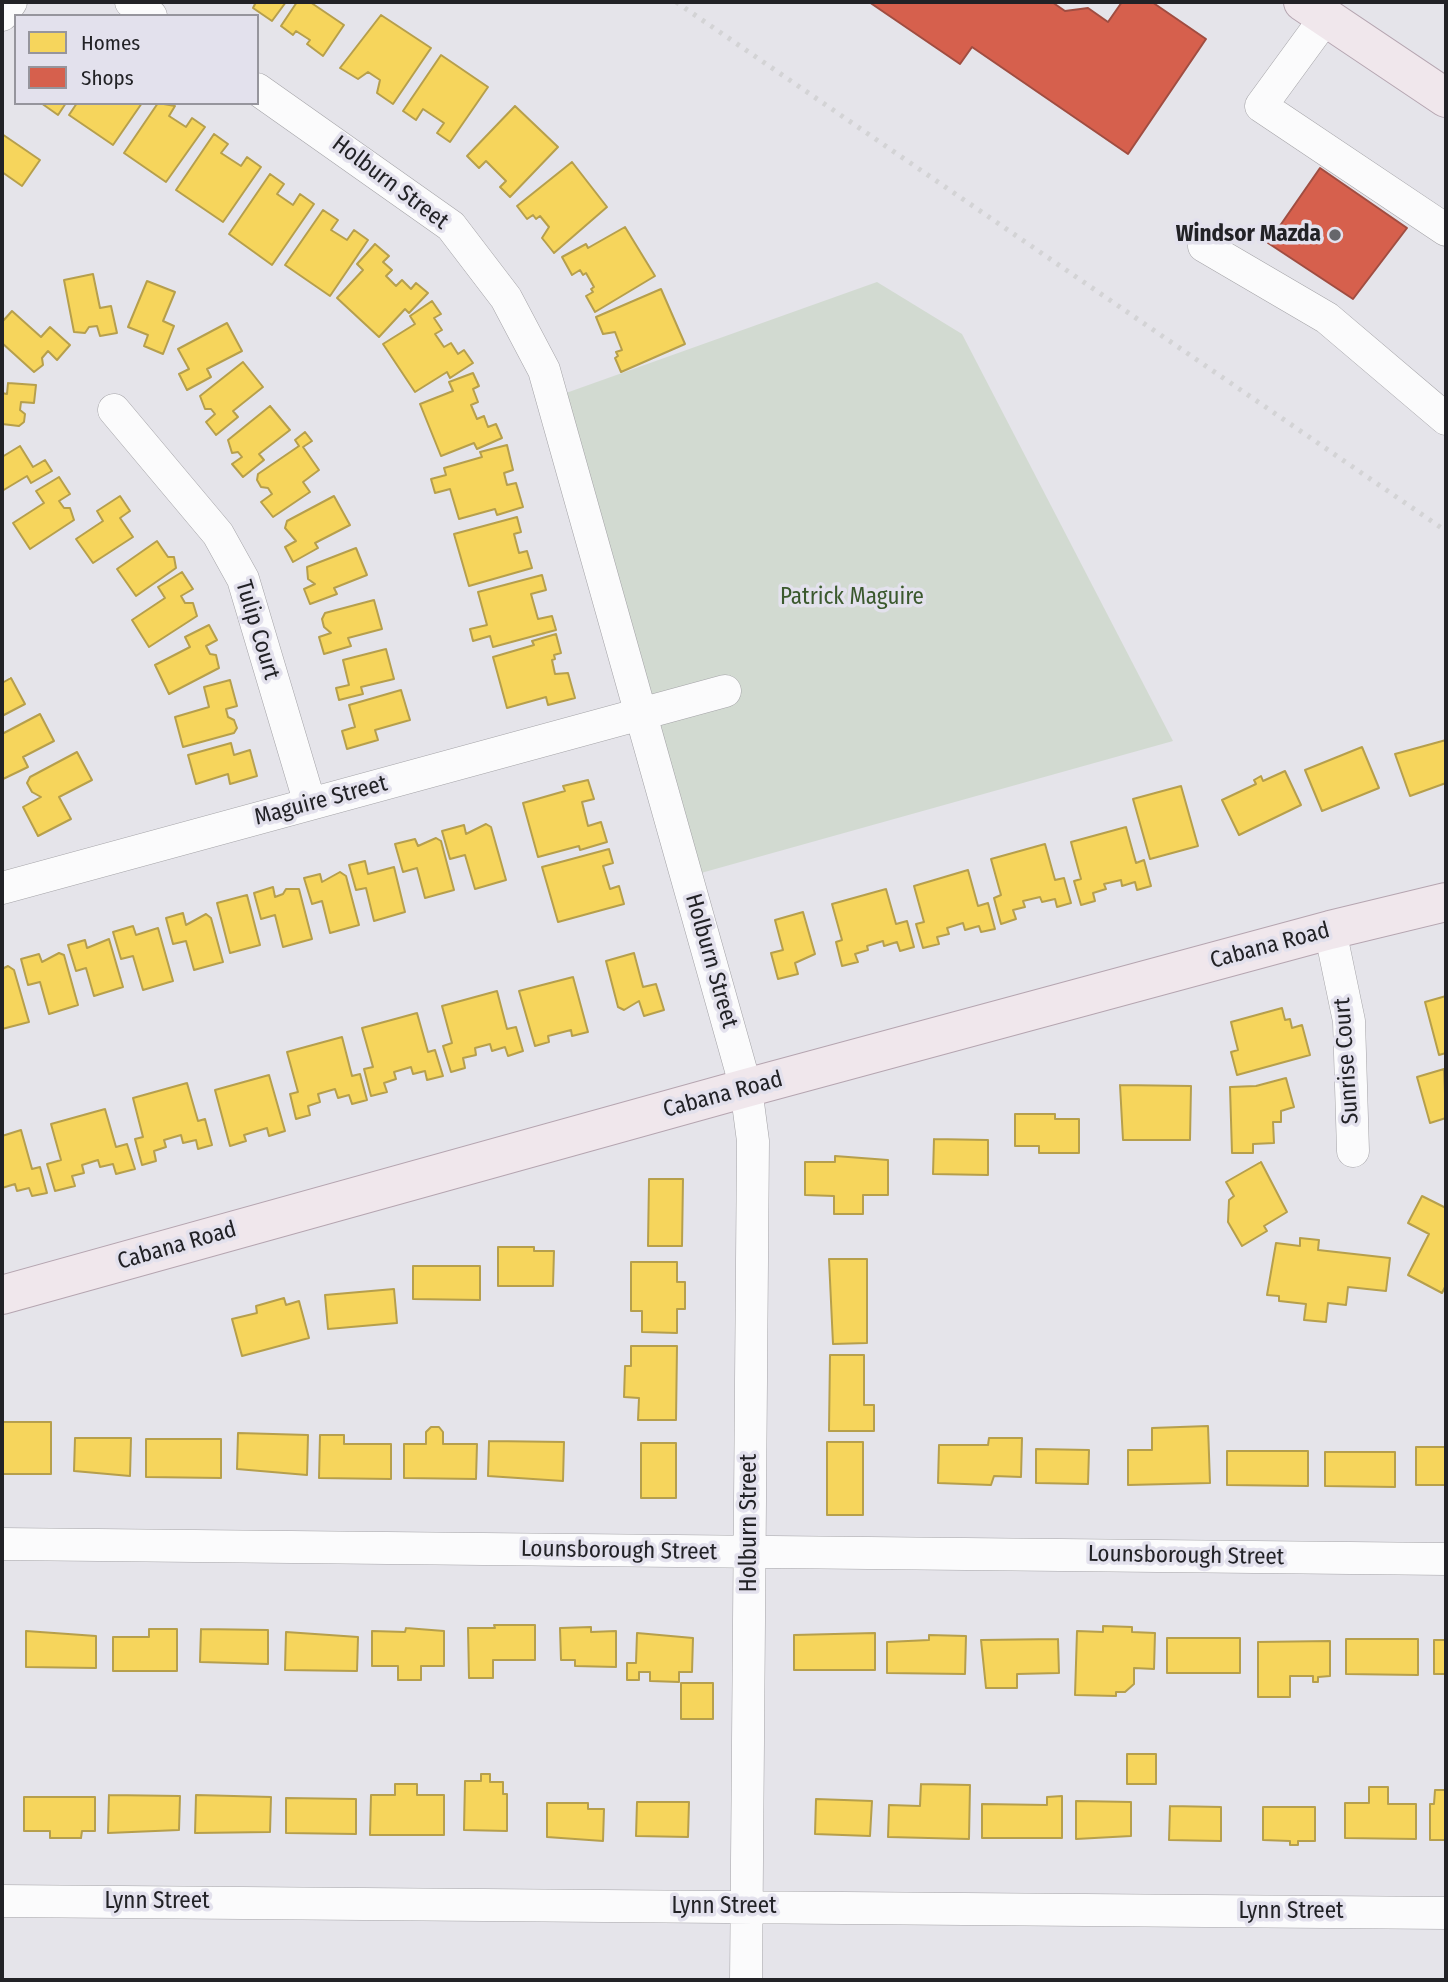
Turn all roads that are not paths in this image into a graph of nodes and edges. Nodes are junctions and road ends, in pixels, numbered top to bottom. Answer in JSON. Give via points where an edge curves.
{"nodes":[{"id":1,"x":11,"y":2,"type":"edge"},
{"id":2,"x":131,"y":2,"type":"edge"},
{"id":3,"x":1315,"y":9,"type":"edge"},
{"id":4,"x":148,"y":14,"type":"edge"},
{"id":5,"x":2,"y":15,"type":"edge"},
{"id":6,"x":259,"y":90,"type":"edge"},
{"id":7,"x":1445,"y":93,"type":"edge"},
{"id":8,"x":1446,"y":230,"type":"edge"},
{"id":9,"x":1203,"y":246,"type":"dead end"},
{"id":10,"x":114,"y":410,"type":"dead end"},
{"id":11,"x":1446,"y":419,"type":"edge"},
{"id":12,"x":725,"y":691,"type":"dead end"},
{"id":13,"x":641,"y":713,"type":"junction"},
{"id":14,"x":310,"y":804,"type":"junction"},
{"id":15,"x":2,"y":888,"type":"edge"},
{"id":16,"x":1446,"y":902,"type":"edge"},
{"id":17,"x":1330,"y":930,"type":"junction"},
{"id":18,"x":746,"y":1088,"type":"junction"},
{"id":19,"x":1353,"y":1151,"type":"dead end"},
{"id":20,"x":2,"y":1295,"type":"edge"},
{"id":21,"x":2,"y":1544,"type":"edge"},
{"id":22,"x":750,"y":1552,"type":"junction"},
{"id":23,"x":1446,"y":1559,"type":"edge"},
{"id":24,"x":2,"y":1901,"type":"edge"},
{"id":25,"x":747,"y":1907,"type":"junction"},
{"id":26,"x":1446,"y":1913,"type":"edge"},
{"id":27,"x":746,"y":1980,"type":"edge"}],
"edges":[{"from":1,"to":5,"type":"street"},
{"from":2,"to":4,"type":"street"},
{"from":3,"to":7,"type":"main road"},
{"from":3,"to":8,"type":"street","via":[[1261,106]]},
{"from":6,"to":13,"type":"street","name":"Holburn Street","via":[[451,226],[506,298],[544,370]]},
{"from":9,"to":11,"type":"street","via":[[1327,318]]},
{"from":10,"to":14,"type":"street","name":"Tulip Court","via":[[218,534],[243,579]]},
{"from":12,"to":13,"type":"street","name":"Maguire Street"},
{"from":13,"to":14,"type":"street","name":"Maguire Street"},
{"from":13,"to":18,"type":"street","name":"Holburn Street"},
{"from":14,"to":15,"type":"street","name":"Maguire Street"},
{"from":16,"to":17,"type":"main road","name":"Cabana Road"},
{"from":17,"to":18,"type":"main road","name":"Cabana Road"},
{"from":17,"to":19,"type":"street","name":"Sunrise Court","via":[[1349,1021]]},
{"from":18,"to":20,"type":"main road","name":"Cabana Road"},
{"from":18,"to":22,"type":"street","name":"Holburn Street","via":[[753,1141]]},
{"from":21,"to":22,"type":"street","name":"Lounsborough Street"},
{"from":22,"to":23,"type":"street","name":"Lounsborough Street"},
{"from":22,"to":25,"type":"street","name":"Holburn Street"},
{"from":24,"to":25,"type":"street","name":"Lynn Street"},
{"from":25,"to":26,"type":"street","name":"Lynn Street"},
{"from":25,"to":27,"type":"street","name":"Holburn Street"}]}
